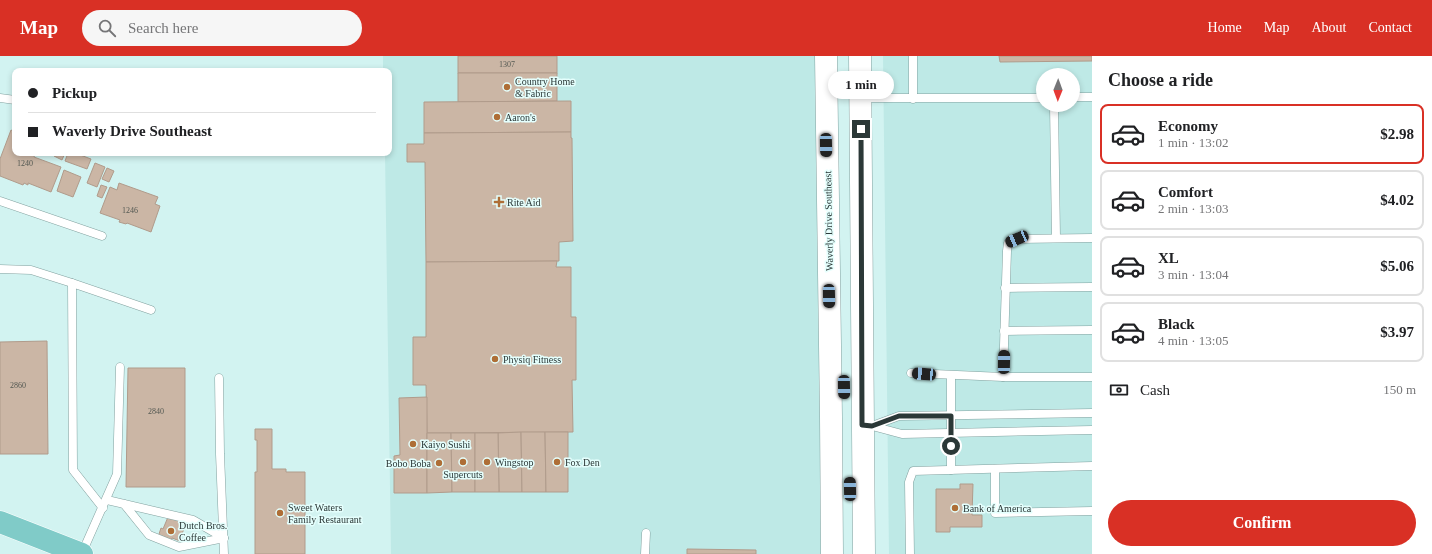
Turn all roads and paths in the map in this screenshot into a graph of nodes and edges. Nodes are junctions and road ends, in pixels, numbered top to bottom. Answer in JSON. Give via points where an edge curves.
{"nodes":[{"id":1,"x":826,"y":56,"type":"edge"},
{"id":2,"x":847,"y":56,"type":"edge"},
{"id":3,"x":860,"y":56,"type":"edge"},
{"id":4,"x":913,"y":56,"type":"edge"},
{"id":5,"x":1092,"y":97,"type":"edge"},
{"id":6,"x":0,"y":98,"type":"edge"},
{"id":7,"x":860,"y":98,"type":"junction"},
{"id":8,"x":1036,"y":98,"type":"edge"},
{"id":9,"x":1080,"y":98,"type":"edge"},
{"id":10,"x":914,"y":99,"type":"junction"},
{"id":11,"x":12,"y":100,"type":"edge"},
{"id":12,"x":1054,"y":112,"type":"edge"},
{"id":13,"x":0,"y":200,"type":"edge"},
{"id":14,"x":102,"y":236,"type":"dead end"},
{"id":15,"x":1056,"y":238,"type":"junction"},
{"id":16,"x":1092,"y":238,"type":"edge"},
{"id":17,"x":0,"y":269,"type":"edge"},
{"id":18,"x":829,"y":281,"type":"junction"},
{"id":19,"x":72,"y":283,"type":"junction"},
{"id":20,"x":1092,"y":286,"type":"edge"},
{"id":21,"x":1005,"y":288,"type":"junction"},
{"id":22,"x":152,"y":310,"type":"dead end"},
{"id":23,"x":1092,"y":330,"type":"edge"},
{"id":24,"x":1004,"y":331,"type":"junction"},
{"id":25,"x":120,"y":367,"type":"dead end"},
{"id":26,"x":911,"y":373,"type":"dead end"},
{"id":27,"x":951,"y":376,"type":"junction"},
{"id":28,"x":1003,"y":377,"type":"junction"},
{"id":29,"x":1092,"y":377,"type":"edge"},
{"id":30,"x":219,"y":378,"type":"dead end"},
{"id":31,"x":1092,"y":413,"type":"edge"},
{"id":32,"x":951,"y":416,"type":"junction"},
{"id":33,"x":832,"y":417,"type":"junction"},
{"id":34,"x":867,"y":426,"type":"junction"},
{"id":35,"x":1092,"y":430,"type":"edge"},
{"id":36,"x":951,"y":433,"type":"junction"},
{"id":37,"x":1092,"y":466,"type":"edge"},
{"id":38,"x":995,"y":469,"type":"junction"},
{"id":39,"x":950,"y":470,"type":"junction"},
{"id":40,"x":107,"y":500,"type":"junction"},
{"id":41,"x":124,"y":504,"type":"junction"},
{"id":42,"x":103,"y":508,"type":"junction"},
{"id":43,"x":1092,"y":511,"type":"edge"},
{"id":44,"x":0,"y":522,"type":"edge"},
{"id":45,"x":646,"y":533,"type":"dead end"},
{"id":46,"x":224,"y":538,"type":"junction"},
{"id":47,"x":82,"y":554,"type":"edge"},
{"id":48,"x":224,"y":554,"type":"edge"},
{"id":49,"x":645,"y":554,"type":"edge"},
{"id":50,"x":832,"y":554,"type":"edge"},
{"id":51,"x":857,"y":554,"type":"edge"},
{"id":52,"x":864,"y":554,"type":"edge"},
{"id":53,"x":910,"y":554,"type":"edge"}],
"edges":[{"from":1,"to":18,"type":"main road","name":"Waverly Drive Southeast"},
{"from":2,"to":7,"type":"main road","via":[[848,81]]},
{"from":3,"to":7,"type":"main road"},
{"from":4,"to":10,"type":"lane"},
{"from":5,"to":9,"type":"lane"},
{"from":6,"to":11,"type":"lane"},
{"from":7,"to":10,"type":"lane"},
{"from":7,"to":34,"type":"main road"},
{"from":8,"to":10,"type":"lane"},
{"from":12,"to":15,"type":"lane"},
{"from":13,"to":14,"type":"lane"},
{"from":15,"to":16,"type":"lane"},
{"from":15,"to":21,"type":"lane","via":[[1017,239],[1008,243]]},
{"from":17,"to":19,"type":"lane","via":[[31,270]]},
{"from":18,"to":33,"type":"main road","name":"Waverly Drive Southeast"},
{"from":18,"to":34,"type":"main road","via":[[842,294],[844,403]]},
{"from":19,"to":22,"type":"lane"},
{"from":19,"to":42,"type":"lane","via":[[73,470]]},
{"from":20,"to":21,"type":"lane"},
{"from":21,"to":24,"type":"lane"},
{"from":23,"to":24,"type":"lane"},
{"from":24,"to":28,"type":"lane"},
{"from":25,"to":40,"type":"lane","via":[[117,474]]},
{"from":26,"to":27,"type":"lane"},
{"from":27,"to":28,"type":"lane"},
{"from":27,"to":32,"type":"lane"},
{"from":28,"to":29,"type":"lane"},
{"from":30,"to":46,"type":"lane"},
{"from":31,"to":32,"type":"lane"},
{"from":32,"to":34,"type":"lane","via":[[899,416]]},
{"from":32,"to":36,"type":"lane"},
{"from":33,"to":50,"type":"main road","name":"Waverly Drive Southeast"},
{"from":33,"to":51,"type":"main road","via":[[849,444],[851,548]]},
{"from":34,"to":36,"type":"lane","via":[[902,434]]},
{"from":34,"to":52,"type":"main road"},
{"from":35,"to":36,"type":"lane"},
{"from":36,"to":39,"type":"lane"},
{"from":37,"to":38,"type":"lane"},
{"from":38,"to":39,"type":"lane"},
{"from":38,"to":43,"type":"lane","via":[[995,513]]},
{"from":39,"to":53,"type":"lane","via":[[913,471],[909,482]]},
{"from":40,"to":41,"type":"lane"},
{"from":40,"to":42,"type":"lane"},
{"from":41,"to":46,"type":"lane","via":[[193,520]]},
{"from":41,"to":46,"type":"lane","via":[[149,535],[179,547]]},
{"from":42,"to":47,"type":"lane"},
{"from":44,"to":47,"type":"main road"},
{"from":45,"to":49,"type":"lane"},
{"from":46,"to":48,"type":"lane"}]}
